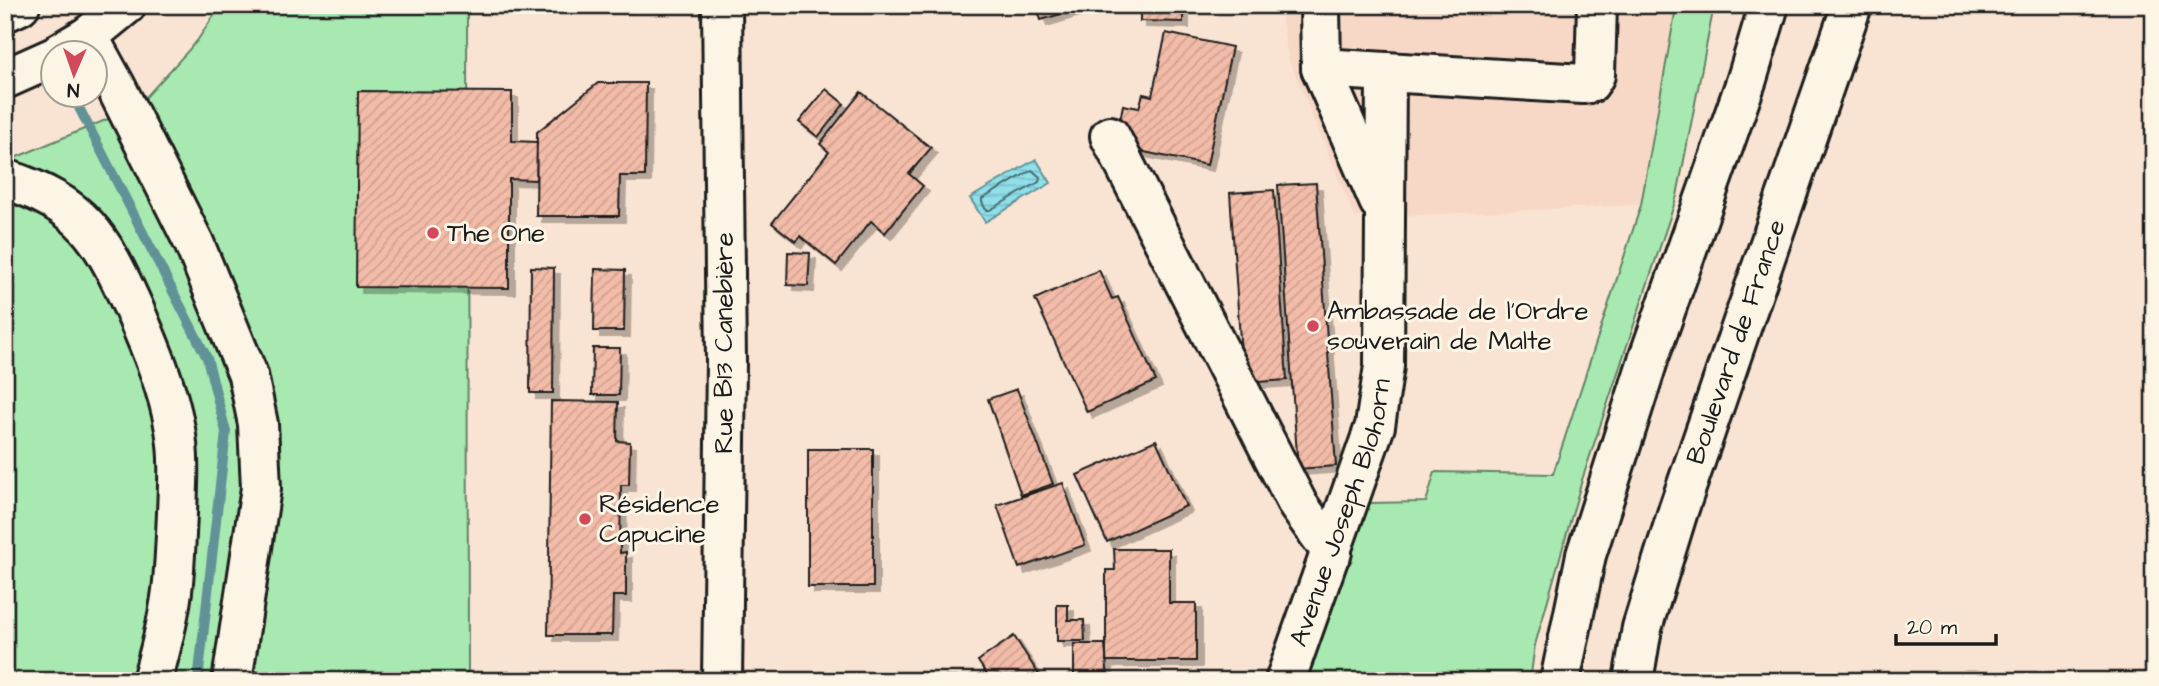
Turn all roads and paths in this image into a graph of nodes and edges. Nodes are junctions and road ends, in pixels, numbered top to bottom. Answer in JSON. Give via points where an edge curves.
{"nodes":[{"id":1,"x":20,"y":5,"type":"edge"},
{"id":2,"x":126,"y":5,"type":"edge"},
{"id":3,"x":722,"y":5,"type":"edge"},
{"id":4,"x":1320,"y":5,"type":"edge"},
{"id":5,"x":1597,"y":5,"type":"edge"},
{"id":6,"x":1769,"y":5,"type":"edge"},
{"id":7,"x":1852,"y":5,"type":"edge"},
{"id":8,"x":5,"y":12,"type":"edge"},
{"id":9,"x":82,"y":38,"type":"edge"},
{"id":10,"x":38,"y":64,"type":"edge"},
{"id":11,"x":1321,"y":68,"type":"junction"},
{"id":12,"x":1386,"y":72,"type":"junction"},
{"id":13,"x":5,"y":79,"type":"edge"},
{"id":14,"x":108,"y":79,"type":"edge"},
{"id":15,"x":1110,"y":136,"type":"dead end"},
{"id":16,"x":5,"y":179,"type":"edge"},
{"id":17,"x":1385,"y":215,"type":"junction"},
{"id":18,"x":1332,"y":552,"type":"junction"},
{"id":19,"x":152,"y":681,"type":"edge"},
{"id":20,"x":232,"y":681,"type":"edge"},
{"id":21,"x":722,"y":681,"type":"edge"},
{"id":22,"x":1286,"y":681,"type":"edge"},
{"id":23,"x":1560,"y":681,"type":"edge"},
{"id":24,"x":1633,"y":681,"type":"edge"}],
"edges":[{"from":1,"to":8,"type":"street"},
{"from":2,"to":9,"type":"street"},
{"from":3,"to":21,"type":"street","name":"Rue B13 Canebière","via":[[726,362]]},
{"from":4,"to":11,"type":"street"},
{"from":5,"to":12,"type":"street","via":[[1595,75],[1590,83]]},
{"from":6,"to":23,"type":"street","via":[[1586,555]]},
{"from":7,"to":24,"type":"street","name":"Boulevard de France","via":[[1678,511],[1642,628]]},
{"from":10,"to":13,"type":"street"},
{"from":11,"to":12,"type":"street"},
{"from":11,"to":17,"type":"street"},
{"from":12,"to":17,"type":"street","name":"Avenue Joseph Blohorn"},
{"from":14,"to":20,"type":"street","via":[[194,243],[248,375],[258,424],[261,488]]},
{"from":15,"to":18,"type":"street","via":[[1298,505]]},
{"from":16,"to":19,"type":"street","via":[[52,198],[82,218],[102,244],[150,345],[175,427],[179,468],[173,584]]},
{"from":17,"to":18,"type":"street","name":"Avenue Joseph Blohorn","via":[[1384,366],[1375,426]]},
{"from":18,"to":22,"type":"street","name":"Avenue Joseph Blohorn"}]}
